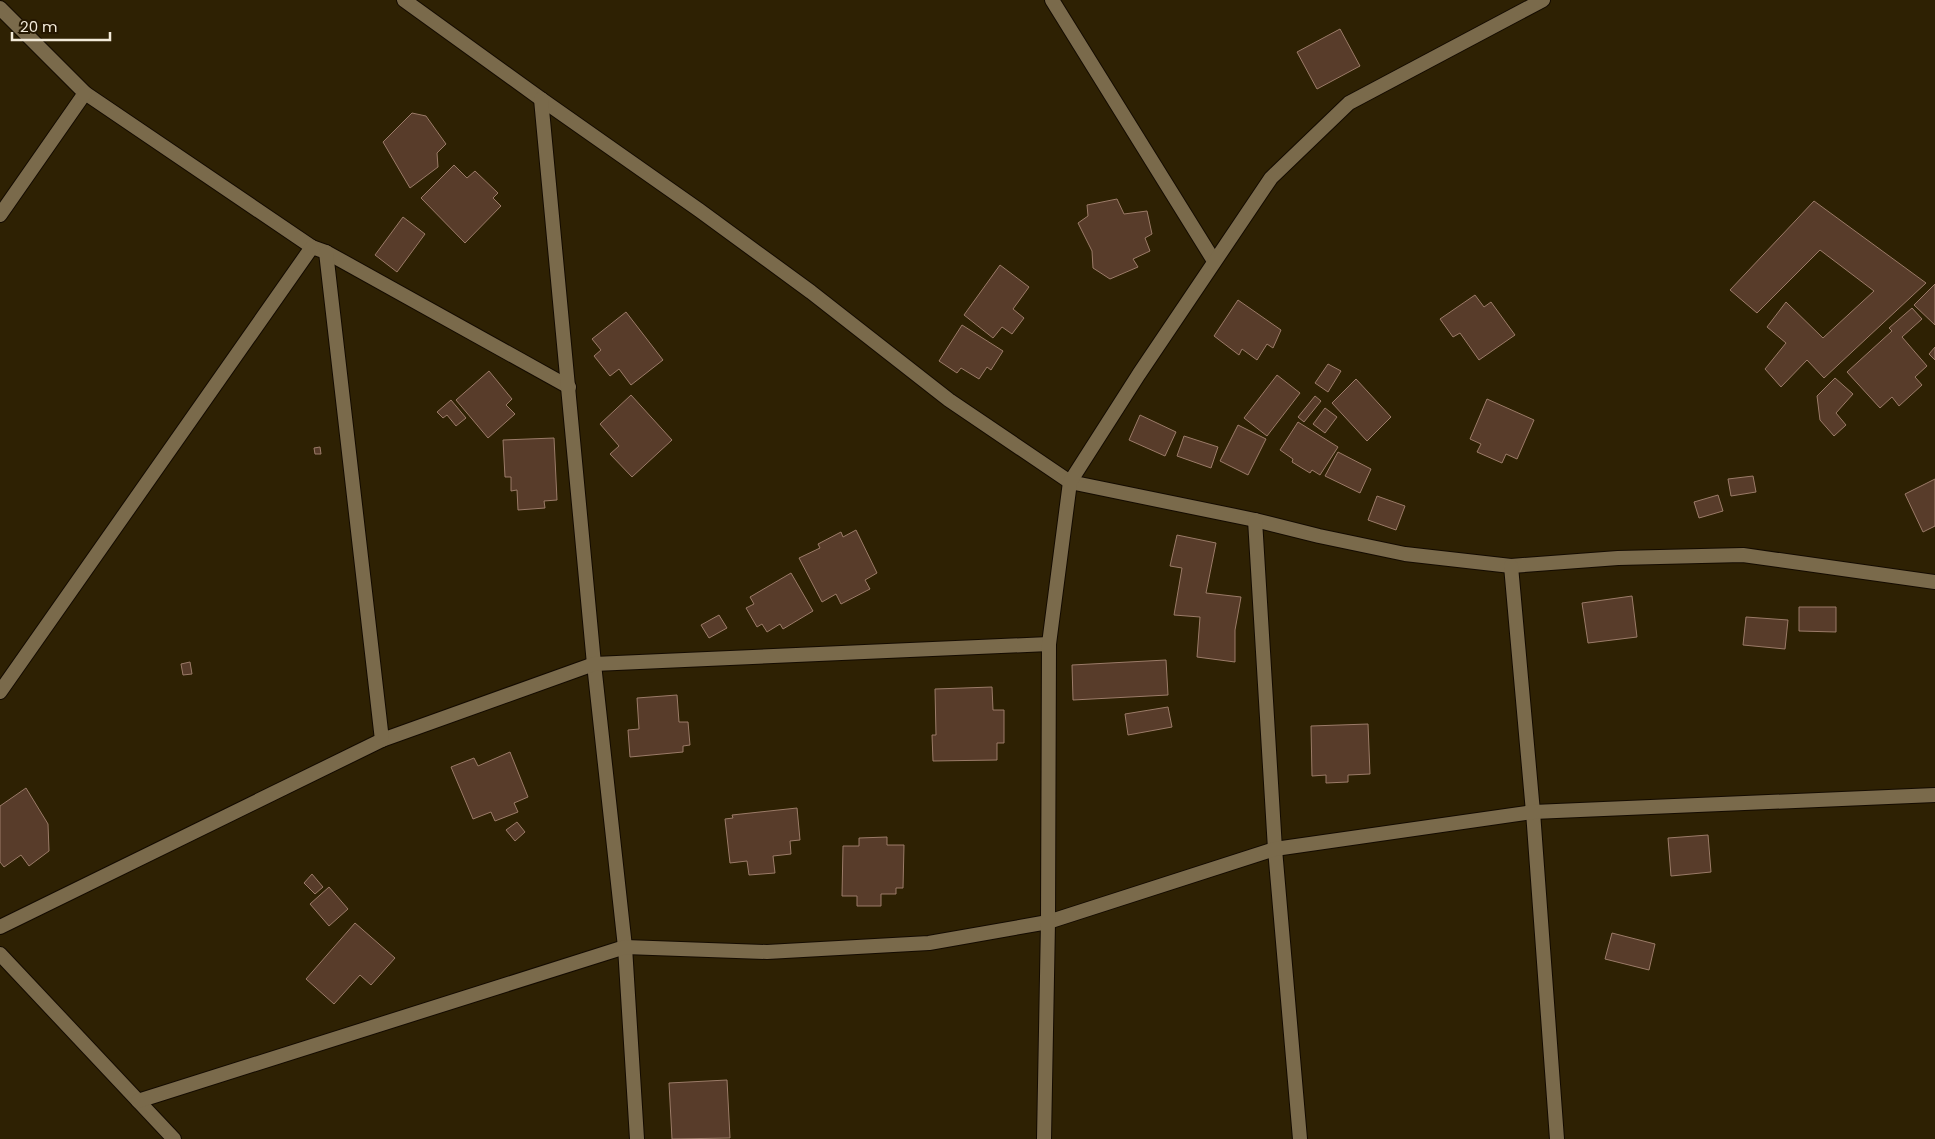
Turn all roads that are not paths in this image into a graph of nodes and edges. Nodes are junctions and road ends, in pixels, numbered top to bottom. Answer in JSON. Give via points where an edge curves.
{"nodes":[{"id":1,"x":404,"y":0,"type":"edge"},
{"id":2,"x":1052,"y":0,"type":"edge"},
{"id":3,"x":1543,"y":0,"type":"edge"},
{"id":4,"x":0,"y":8,"type":"edge"},
{"id":5,"x":85,"y":93,"type":"junction"},
{"id":6,"x":541,"y":99,"type":"junction"},
{"id":7,"x":0,"y":215,"type":"edge"},
{"id":8,"x":319,"y":250,"type":"junction"},
{"id":9,"x":1214,"y":261,"type":"junction"},
{"id":10,"x":569,"y":387,"type":"junction"},
{"id":11,"x":1070,"y":482,"type":"junction"},
{"id":12,"x":1255,"y":520,"type":"junction"},
{"id":13,"x":1511,"y":566,"type":"junction"},
{"id":14,"x":1935,"y":582,"type":"edge"},
{"id":15,"x":1049,"y":644,"type":"junction"},
{"id":16,"x":594,"y":664,"type":"junction"},
{"id":17,"x":0,"y":692,"type":"edge"},
{"id":18,"x":382,"y":740,"type":"junction"},
{"id":19,"x":1935,"y":795,"type":"edge"},
{"id":20,"x":1534,"y":812,"type":"junction"},
{"id":21,"x":1275,"y":849,"type":"junction"},
{"id":22,"x":1048,"y":922,"type":"junction"},
{"id":23,"x":0,"y":927,"type":"edge"},
{"id":24,"x":625,"y":947,"type":"junction"},
{"id":25,"x":0,"y":954,"type":"edge"},
{"id":26,"x":138,"y":1102,"type":"junction"},
{"id":27,"x":174,"y":1139,"type":"edge"},
{"id":28,"x":637,"y":1139,"type":"edge"},
{"id":29,"x":1044,"y":1139,"type":"edge"},
{"id":30,"x":1300,"y":1139,"type":"edge"},
{"id":31,"x":1556,"y":1139,"type":"edge"}],
"edges":[{"from":1,"to":6,"type":"street"},
{"from":2,"to":9,"type":"street"},
{"from":3,"to":9,"type":"street","via":[[1350,102],[1271,178]]},
{"from":4,"to":5,"type":"street"},
{"from":5,"to":7,"type":"street"},
{"from":5,"to":8,"type":"street"},
{"from":6,"to":10,"type":"street"},
{"from":6,"to":11,"type":"street","via":[[811,292],[950,400]]},
{"from":8,"to":10,"type":"street"},
{"from":8,"to":17,"type":"street"},
{"from":8,"to":18,"type":"street"},
{"from":9,"to":11,"type":"street"},
{"from":10,"to":16,"type":"street"},
{"from":11,"to":12,"type":"street"},
{"from":11,"to":15,"type":"street"},
{"from":12,"to":13,"type":"street","via":[[1405,554]]},
{"from":12,"to":21,"type":"street"},
{"from":13,"to":14,"type":"street","via":[[1618,558],[1743,555]]},
{"from":13,"to":20,"type":"street"},
{"from":15,"to":16,"type":"street"},
{"from":15,"to":22,"type":"street"},
{"from":16,"to":18,"type":"street"},
{"from":16,"to":24,"type":"street"},
{"from":18,"to":23,"type":"street"},
{"from":19,"to":20,"type":"street"},
{"from":20,"to":21,"type":"street"},
{"from":20,"to":31,"type":"street"},
{"from":21,"to":22,"type":"street"},
{"from":21,"to":30,"type":"street"},
{"from":22,"to":24,"type":"street","via":[[929,943],[767,952]]},
{"from":22,"to":29,"type":"street"},
{"from":24,"to":26,"type":"street"},
{"from":24,"to":28,"type":"street"},
{"from":25,"to":26,"type":"street"},
{"from":26,"to":27,"type":"street"}]}
